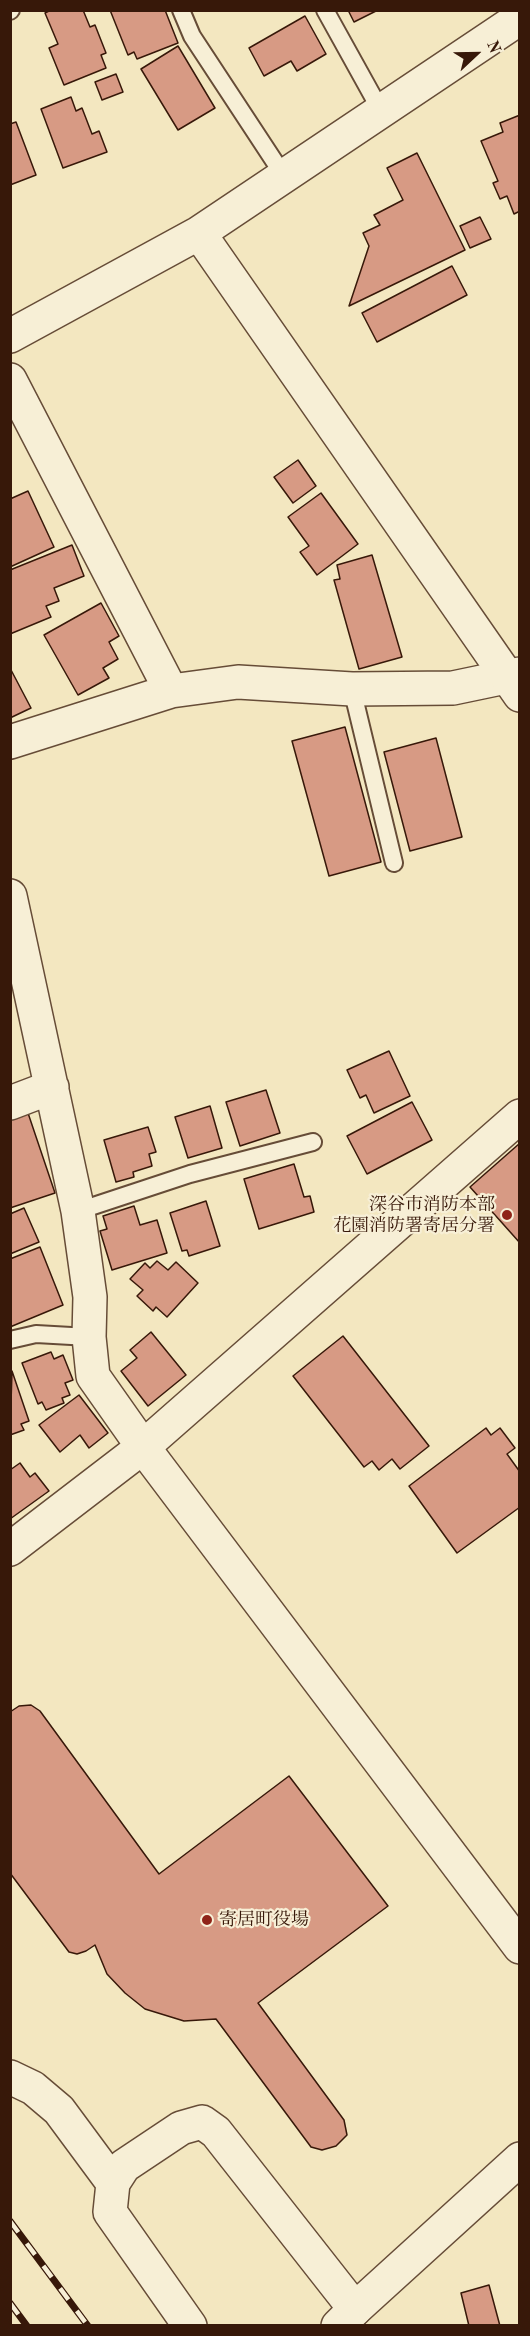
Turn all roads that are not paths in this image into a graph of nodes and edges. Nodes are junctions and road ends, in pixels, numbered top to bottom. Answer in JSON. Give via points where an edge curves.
{"nodes":[{"id":1,"x":181,"y":10,"type":"edge"},
{"id":2,"x":326,"y":10,"type":"edge"},
{"id":3,"x":519,"y":18,"type":"edge"},
{"id":4,"x":381,"y":111,"type":"junction"},
{"id":5,"x":284,"y":176,"type":"junction"},
{"id":6,"x":199,"y":234,"type":"junction"},
{"id":7,"x":10,"y":336,"type":"edge"},
{"id":8,"x":10,"y":380,"type":"edge"},
{"id":9,"x":515,"y":682,"type":"edge"},
{"id":10,"x":352,"y":689,"type":"junction"},
{"id":11,"x":171,"y":691,"type":"junction"},
{"id":12,"x":10,"y":742,"type":"edge"},
{"id":13,"x":394,"y":863,"type":"dead end"},
{"id":14,"x":10,"y":896,"type":"edge"},
{"id":15,"x":52,"y":1087,"type":"junction"},
{"id":16,"x":10,"y":1102,"type":"edge"},
{"id":17,"x":519,"y":1116,"type":"edge"},
{"id":18,"x":313,"y":1142,"type":"dead end"},
{"id":19,"x":78,"y":1211,"type":"junction"},
{"id":20,"x":89,"y":1337,"type":"junction"},
{"id":21,"x":10,"y":1340,"type":"edge"},
{"id":22,"x":143,"y":1447,"type":"junction"},
{"id":23,"x":10,"y":1549,"type":"edge"},
{"id":24,"x":519,"y":1947,"type":"edge"},
{"id":25,"x":10,"y":2077,"type":"edge"},
{"id":26,"x":519,"y":2159,"type":"edge"},
{"id":27,"x":113,"y":2183,"type":"junction"},
{"id":28,"x":346,"y":2317,"type":"edge"},
{"id":29,"x":190,"y":2325,"type":"edge"}],
"edges":[{"from":1,"to":5,"type":"lane","via":[[192,36]]},
{"from":2,"to":4,"type":"lane"},
{"from":3,"to":4,"type":"street"},
{"from":4,"to":5,"type":"street"},
{"from":5,"to":6,"type":"street"},
{"from":6,"to":7,"type":"street"},
{"from":6,"to":9,"type":"street"},
{"from":8,"to":11,"type":"street"},
{"from":9,"to":10,"type":"street","via":[[453,688]]},
{"from":10,"to":11,"type":"street","via":[[238,682]]},
{"from":10,"to":13,"type":"lane"},
{"from":11,"to":12,"type":"street"},
{"from":14,"to":15,"type":"street"},
{"from":15,"to":16,"type":"street"},
{"from":15,"to":19,"type":"street"},
{"from":17,"to":22,"type":"street"},
{"from":18,"to":19,"type":"lane","via":[[190,1174]]},
{"from":19,"to":20,"type":"street","via":[[90,1297]]},
{"from":20,"to":21,"type":"lane","via":[[36,1334]]},
{"from":20,"to":22,"type":"street","via":[[93,1376]]},
{"from":22,"to":23,"type":"street"},
{"from":22,"to":24,"type":"street"},
{"from":25,"to":27,"type":"street","via":[[33,2088],[58,2110]]},
{"from":26,"to":28,"type":"street"},
{"from":27,"to":28,"type":"street","via":[[124,2166],[181,2128],[202,2122],[216,2132]]},
{"from":27,"to":29,"type":"street","via":[[111,2212]]}]}
